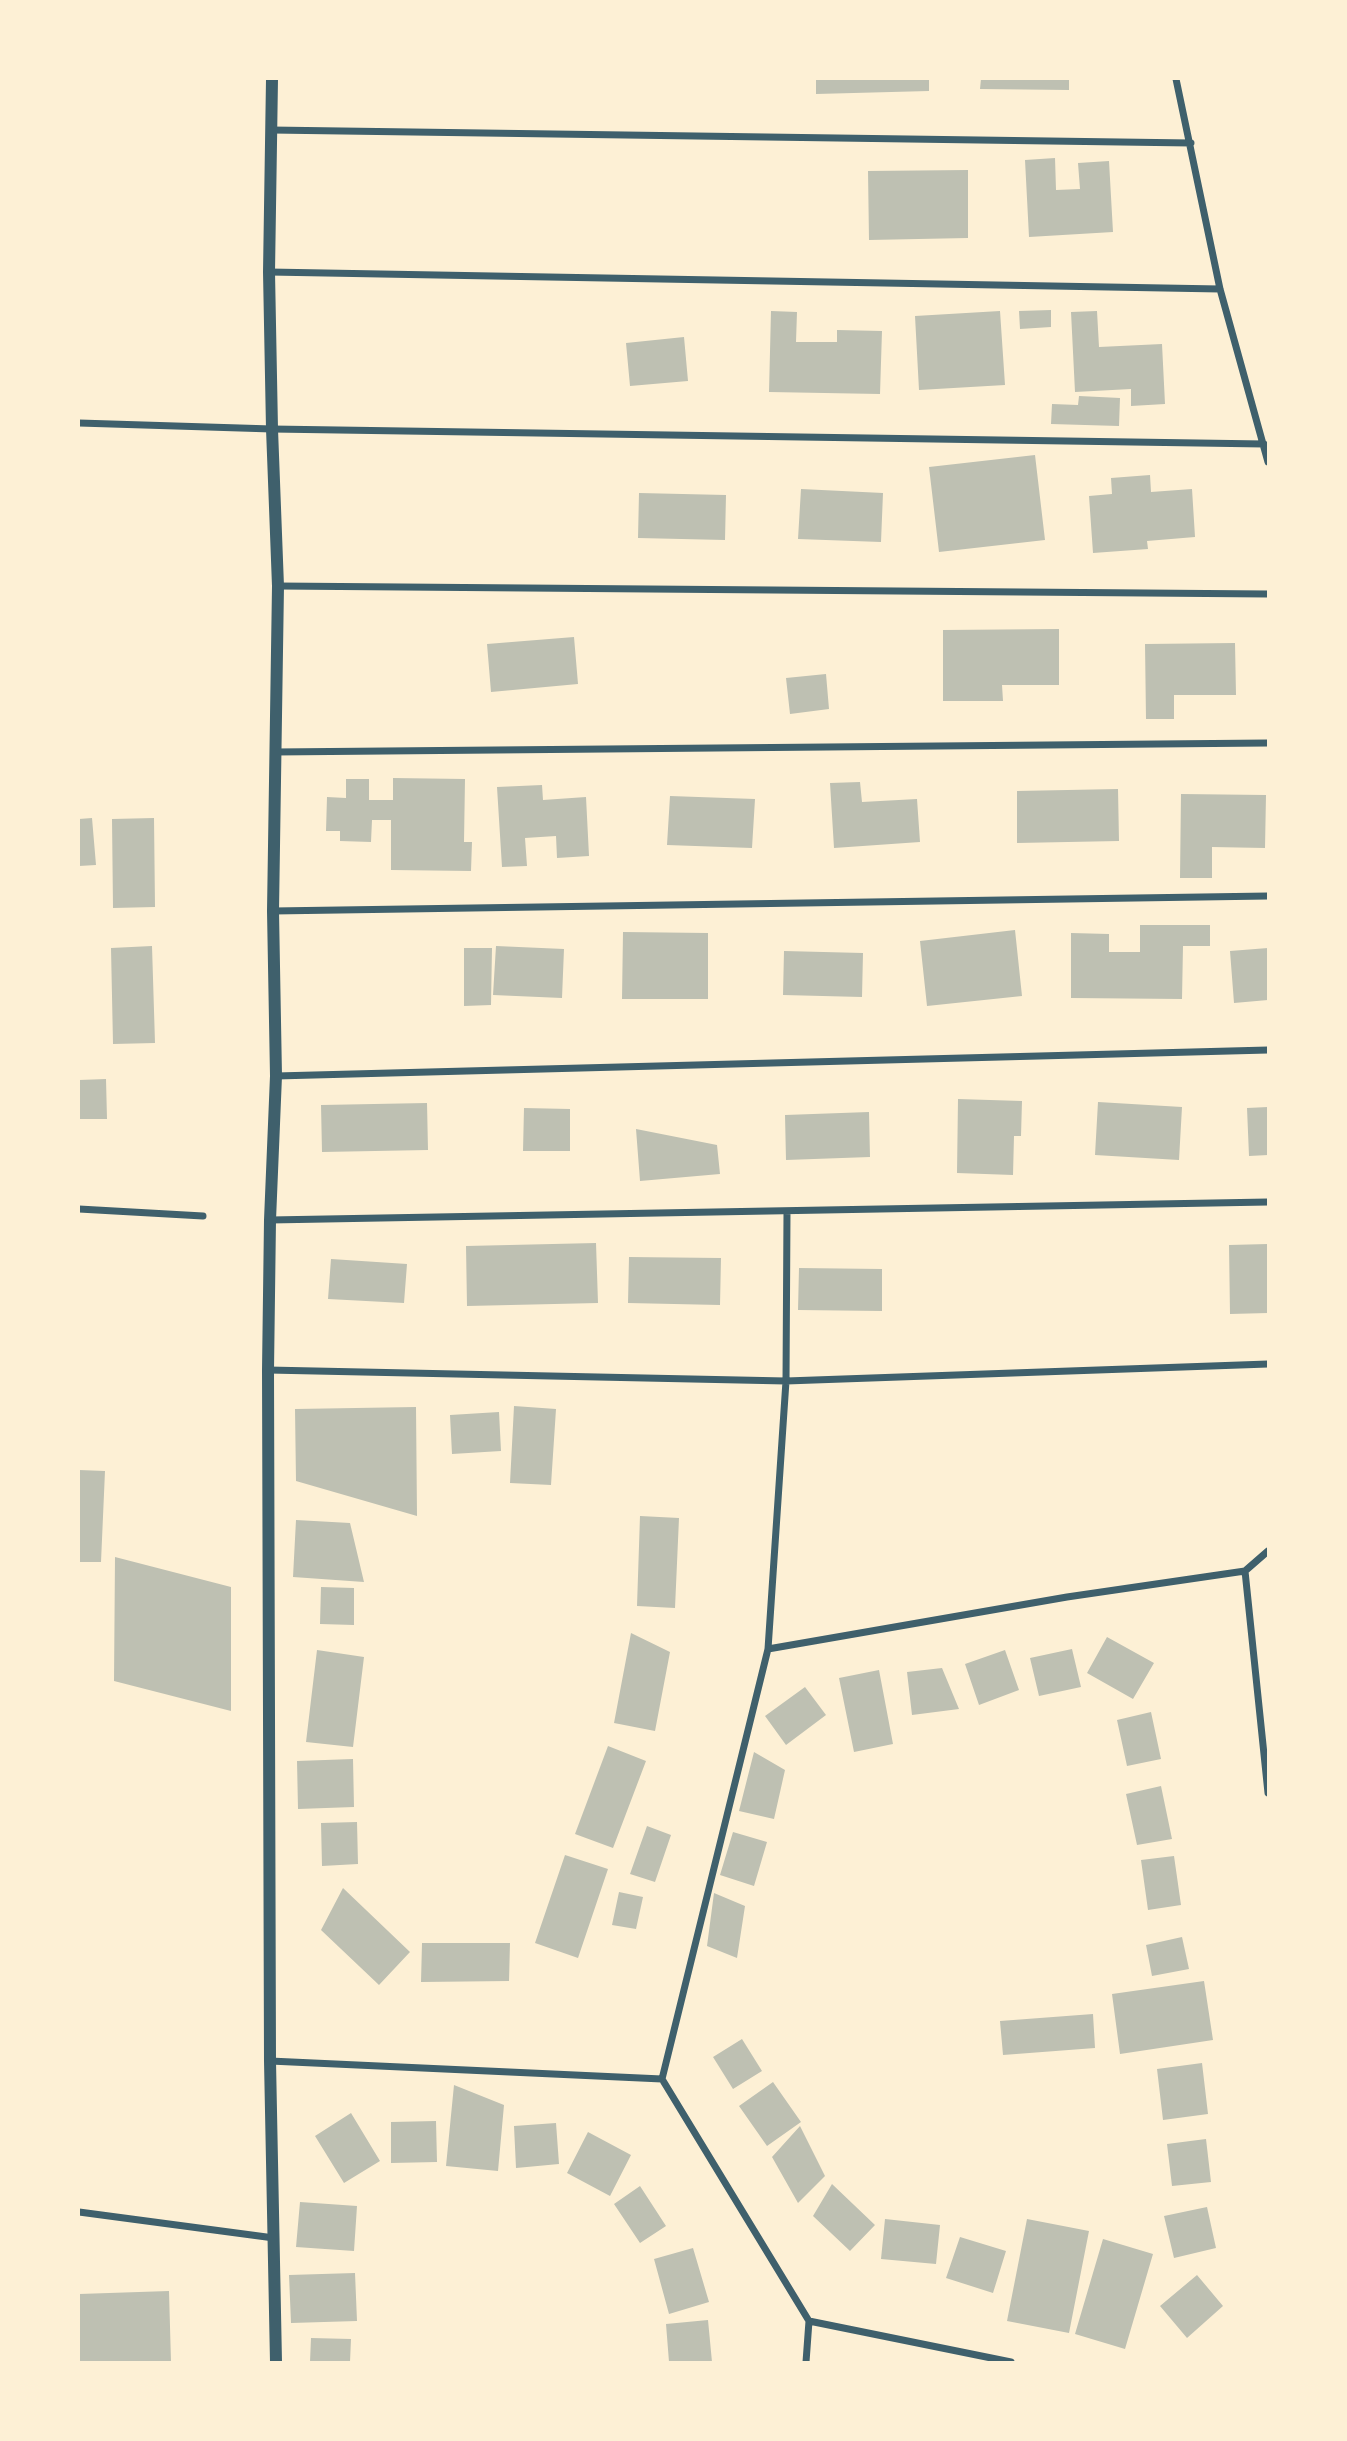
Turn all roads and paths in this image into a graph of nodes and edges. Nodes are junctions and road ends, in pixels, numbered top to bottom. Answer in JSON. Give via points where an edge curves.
{"nodes":[{"id":1,"x":272,"y":79,"type":"edge"},
{"id":2,"x":1176,"y":79,"type":"edge"},
{"id":3,"x":271,"y":130,"type":"junction"},
{"id":4,"x":1191,"y":143,"type":"junction"},
{"id":5,"x":269,"y":272,"type":"junction"},
{"id":6,"x":1220,"y":289,"type":"junction"},
{"id":7,"x":79,"y":423,"type":"edge"},
{"id":8,"x":272,"y":429,"type":"junction"},
{"id":9,"x":1264,"y":444,"type":"junction"},
{"id":10,"x":1268,"y":462,"type":"edge"},
{"id":11,"x":278,"y":586,"type":"junction"},
{"id":12,"x":1268,"y":594,"type":"edge"},
{"id":13,"x":1268,"y":743,"type":"edge"},
{"id":14,"x":275,"y":752,"type":"junction"},
{"id":15,"x":1268,"y":896,"type":"edge"},
{"id":16,"x":273,"y":911,"type":"junction"},
{"id":17,"x":1268,"y":1050,"type":"edge"},
{"id":18,"x":276,"y":1076,"type":"junction"},
{"id":19,"x":1268,"y":1202,"type":"edge"},
{"id":20,"x":79,"y":1209,"type":"edge"},
{"id":21,"x":787,"y":1212,"type":"junction"},
{"id":22,"x":203,"y":1216,"type":"dead end"},
{"id":23,"x":270,"y":1220,"type":"junction"},
{"id":24,"x":1268,"y":1364,"type":"edge"},
{"id":25,"x":268,"y":1370,"type":"junction"},
{"id":26,"x":786,"y":1381,"type":"junction"},
{"id":27,"x":1268,"y":1550,"type":"edge"},
{"id":28,"x":1245,"y":1571,"type":"junction"},
{"id":29,"x":768,"y":1649,"type":"junction"},
{"id":30,"x":1268,"y":1793,"type":"edge"},
{"id":31,"x":270,"y":2061,"type":"junction"},
{"id":32,"x":662,"y":2079,"type":"junction"},
{"id":33,"x":79,"y":2213,"type":"edge"},
{"id":34,"x":274,"y":2238,"type":"junction"},
{"id":35,"x":809,"y":2321,"type":"junction"},
{"id":36,"x":276,"y":2362,"type":"edge"},
{"id":37,"x":806,"y":2362,"type":"edge"},
{"id":38,"x":1011,"y":2362,"type":"edge"}],
"edges":[{"from":1,"to":3,"type":"street"},
{"from":2,"to":4,"type":"street"},
{"from":3,"to":4,"type":"street"},
{"from":3,"to":5,"type":"street"},
{"from":4,"to":6,"type":"street"},
{"from":5,"to":6,"type":"street"},
{"from":5,"to":8,"type":"street"},
{"from":6,"to":9,"type":"street"},
{"from":7,"to":8,"type":"street"},
{"from":8,"to":9,"type":"street"},
{"from":8,"to":11,"type":"street"},
{"from":9,"to":10,"type":"street"},
{"from":11,"to":12,"type":"street"},
{"from":11,"to":14,"type":"street"},
{"from":13,"to":14,"type":"street"},
{"from":14,"to":16,"type":"street"},
{"from":15,"to":16,"type":"street"},
{"from":16,"to":18,"type":"street"},
{"from":17,"to":18,"type":"street"},
{"from":18,"to":23,"type":"street"},
{"from":19,"to":21,"type":"street"},
{"from":20,"to":22,"type":"street"},
{"from":21,"to":23,"type":"street"},
{"from":21,"to":26,"type":"street"},
{"from":23,"to":25,"type":"street"},
{"from":24,"to":26,"type":"street"},
{"from":25,"to":26,"type":"street"},
{"from":25,"to":31,"type":"street"},
{"from":26,"to":29,"type":"street"},
{"from":27,"to":28,"type":"street"},
{"from":28,"to":29,"type":"street"},
{"from":28,"to":30,"type":"street"},
{"from":29,"to":32,"type":"street"},
{"from":31,"to":32,"type":"street"},
{"from":31,"to":34,"type":"street"},
{"from":32,"to":35,"type":"street"},
{"from":33,"to":34,"type":"street"},
{"from":34,"to":36,"type":"street"},
{"from":35,"to":37,"type":"street"},
{"from":35,"to":38,"type":"street"}]}
